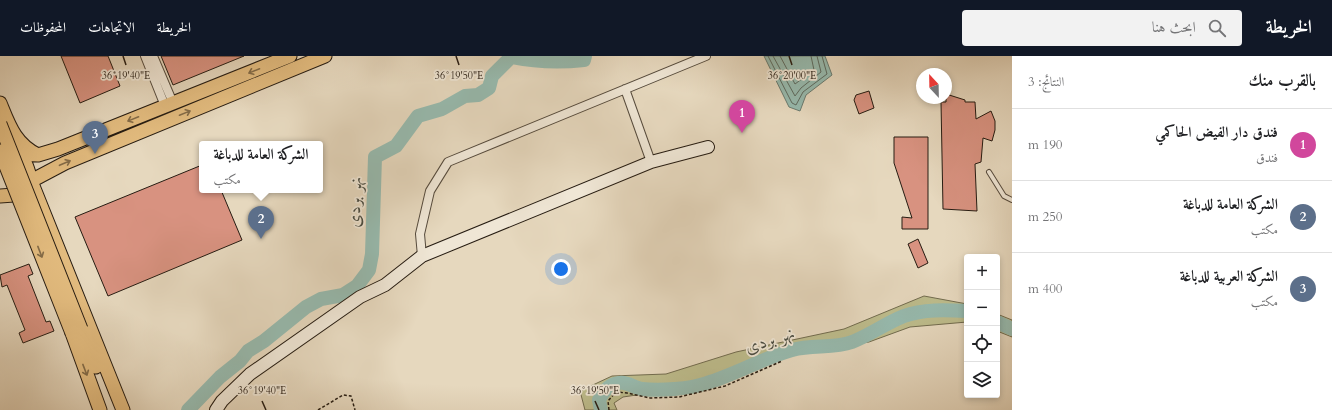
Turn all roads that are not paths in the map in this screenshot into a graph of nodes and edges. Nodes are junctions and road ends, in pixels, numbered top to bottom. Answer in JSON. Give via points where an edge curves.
{"nodes":[{"id":1,"x":145,"y":56,"type":"edge"},
{"id":2,"x":153,"y":56,"type":"edge"},
{"id":3,"x":290,"y":56,"type":"edge"},
{"id":4,"x":325,"y":56,"type":"edge"},
{"id":5,"x":706,"y":56,"type":"edge"},
{"id":6,"x":625,"y":89,"type":"junction"},
{"id":7,"x":0,"y":103,"type":"edge"},
{"id":8,"x":169,"y":105,"type":"junction"},
{"id":9,"x":0,"y":124,"type":"edge"},
{"id":10,"x":708,"y":147,"type":"dead end"},
{"id":11,"x":0,"y":151,"type":"edge"},
{"id":12,"x":16,"y":154,"type":"junction"},
{"id":13,"x":38,"y":155,"type":"junction"},
{"id":14,"x":651,"y":162,"type":"junction"},
{"id":15,"x":989,"y":172,"type":"dead end"},
{"id":16,"x":31,"y":181,"type":"junction"},
{"id":17,"x":0,"y":196,"type":"edge"},
{"id":18,"x":1012,"y":200,"type":"edge"},
{"id":19,"x":422,"y":256,"type":"junction"},
{"id":20,"x":345,"y":309,"type":"junction"},
{"id":21,"x":76,"y":331,"type":"junction"},
{"id":22,"x":100,"y":410,"type":"edge"},
{"id":23,"x":113,"y":410,"type":"edge"},
{"id":24,"x":123,"y":410,"type":"edge"},
{"id":25,"x":207,"y":410,"type":"edge"},
{"id":26,"x":216,"y":410,"type":"edge"}],
"edges":[{"from":1,"to":8,"type":"street"},
{"from":2,"to":8,"type":"street"},
{"from":3,"to":8,"type":"main road","one_way":true},
{"from":16,"to":4,"type":"main road","one_way":true,"via":[[65,163]]},
{"from":5,"to":6,"type":"street"},
{"from":6,"to":14,"type":"street"},
{"from":6,"to":19,"type":"street","via":[[448,162],[430,191],[420,234]]},
{"from":7,"to":13,"type":"main road","via":[[14,136]]},
{"from":8,"to":13,"type":"main road","one_way":true},
{"from":9,"to":21,"type":"main road","bridge":true},
{"from":10,"to":14,"type":"street"},
{"from":11,"to":12,"type":"main road"},
{"from":11,"to":21,"type":"main road","one_way":true,"bridge":true},
{"from":12,"to":13,"type":"main road"},
{"from":12,"to":16,"type":"main road","via":[[26,163]]},
{"from":14,"to":19,"type":"street"},
{"from":15,"to":18,"type":"lane","via":[[1004,196]]},
{"from":16,"to":17,"type":"main road","via":[[14,196]]},
{"from":16,"to":24,"type":"main road"},
{"from":19,"to":20,"type":"street","via":[[385,285],[360,297]]},
{"from":20,"to":25,"type":"street","via":[[299,332],[244,371]]},
{"from":20,"to":26,"type":"street","via":[[250,374]]},
{"from":21,"to":22,"type":"main road","one_way":true},
{"from":21,"to":23,"type":"main road"}]}
